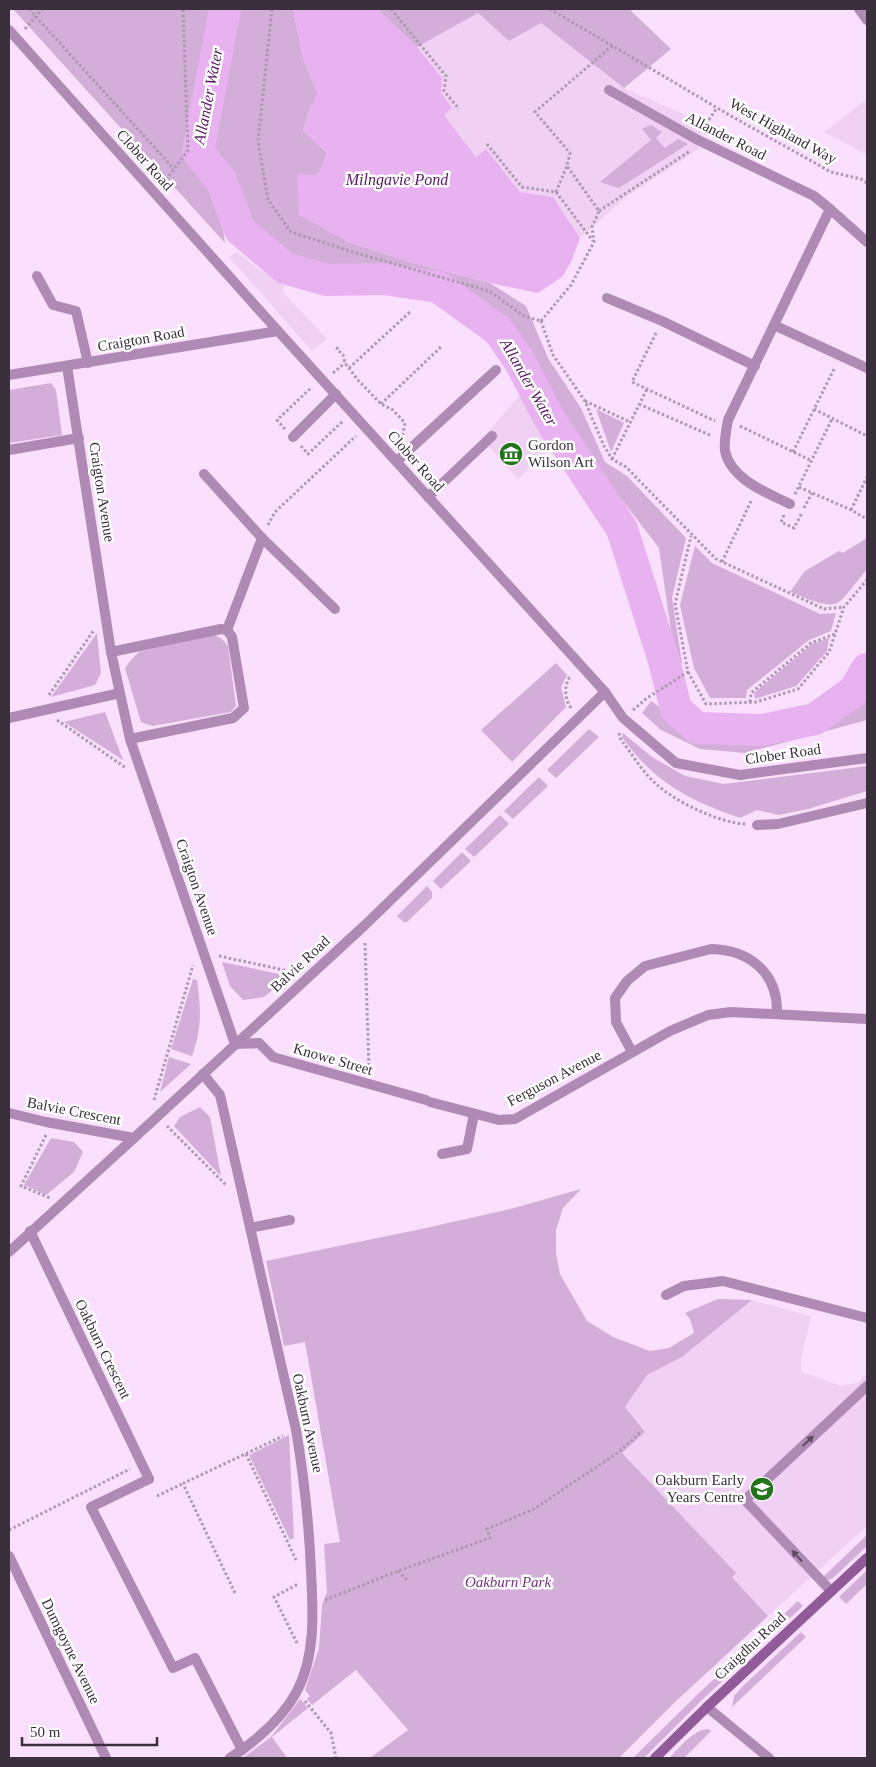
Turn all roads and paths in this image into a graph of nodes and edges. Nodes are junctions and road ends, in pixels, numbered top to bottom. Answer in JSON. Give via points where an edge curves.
{"nodes":[{"id":1,"x":29,"y":9,"type":"edge"},
{"id":2,"x":42,"y":9,"type":"edge"},
{"id":3,"x":183,"y":9,"type":"edge"},
{"id":4,"x":272,"y":9,"type":"edge"},
{"id":5,"x":391,"y":9,"type":"edge"},
{"id":6,"x":550,"y":9,"type":"edge"},
{"id":7,"x":859,"y":9,"type":"edge"},
{"id":8,"x":36,"y":16,"type":"junction"},
{"id":9,"x":867,"y":20,"type":"edge"},
{"id":10,"x":9,"y":30,"type":"edge"},
{"id":11,"x":612,"y":46,"type":"junction"},
{"id":12,"x":609,"y":90,"type":"dead end"},
{"id":13,"x":717,"y":108,"type":"junction"},
{"id":14,"x":459,"y":109,"type":"dead end"},
{"id":15,"x":699,"y":140,"type":"junction"},
{"id":16,"x":487,"y":144,"type":"dead end"},
{"id":17,"x":567,"y":166,"type":"junction"},
{"id":18,"x":174,"y":169,"type":"junction"},
{"id":19,"x":867,"y":182,"type":"edge"},
{"id":20,"x":556,"y":192,"type":"junction"},
{"id":21,"x":155,"y":194,"type":"junction"},
{"id":22,"x":830,"y":209,"type":"junction"},
{"id":23,"x":599,"y":211,"type":"junction"},
{"id":24,"x":594,"y":242,"type":"junction"},
{"id":25,"x":867,"y":242,"type":"edge"},
{"id":26,"x":36,"y":276,"type":"dead end"},
{"id":27,"x":607,"y":298,"type":"dead end"},
{"id":28,"x":410,"y":312,"type":"dead end"},
{"id":29,"x":541,"y":321,"type":"junction"},
{"id":30,"x":662,"y":321,"type":"junction"},
{"id":31,"x":774,"y":324,"type":"junction"},
{"id":32,"x":278,"y":331,"type":"junction"},
{"id":33,"x":442,"y":346,"type":"dead end"},
{"id":34,"x":338,"y":347,"type":"dead end"},
{"id":35,"x":841,"y":356,"type":"junction"},
{"id":36,"x":88,"y":363,"type":"junction"},
{"id":37,"x":344,"y":363,"type":"junction"},
{"id":38,"x":67,"y":366,"type":"junction"},
{"id":39,"x":755,"y":366,"type":"junction"},
{"id":40,"x":349,"y":368,"type":"junction"},
{"id":41,"x":867,"y":368,"type":"edge"},
{"id":42,"x":338,"y":369,"type":"dead end"},
{"id":43,"x":496,"y":370,"type":"dead end"},
{"id":44,"x":9,"y":375,"type":"edge"},
{"id":45,"x":647,"y":389,"type":"junction"},
{"id":46,"x":336,"y":394,"type":"junction"},
{"id":47,"x":585,"y":401,"type":"junction"},
{"id":48,"x":381,"y":404,"type":"junction"},
{"id":49,"x":639,"y":404,"type":"junction"},
{"id":50,"x":814,"y":409,"type":"junction"},
{"id":51,"x":832,"y":419,"type":"junction"},
{"id":52,"x":630,"y":422,"type":"junction"},
{"id":53,"x":728,"y":423,"type":"junction"},
{"id":54,"x":366,"y":427,"type":"junction"},
{"id":55,"x":404,"y":432,"type":"dead end"},
{"id":56,"x":492,"y":436,"type":"dead end"},
{"id":57,"x":867,"y":436,"type":"edge"},
{"id":58,"x":79,"y":438,"type":"junction"},
{"id":59,"x":293,"y":438,"type":"dead end"},
{"id":60,"x":724,"y":442,"type":"junction"},
{"id":61,"x":9,"y":450,"type":"edge"},
{"id":62,"x":792,"y":452,"type":"junction"},
{"id":63,"x":612,"y":460,"type":"junction"},
{"id":64,"x":397,"y":461,"type":"junction"},
{"id":65,"x":812,"y":461,"type":"junction"},
{"id":66,"x":204,"y":474,"type":"dead end"},
{"id":67,"x":867,"y":477,"type":"edge"},
{"id":68,"x":799,"y":487,"type":"junction"},
{"id":69,"x":758,"y":488,"type":"junction"},
{"id":70,"x":812,"y":492,"type":"junction"},
{"id":71,"x":428,"y":497,"type":"junction"},
{"id":72,"x":790,"y":504,"type":"junction"},
{"id":73,"x":851,"y":510,"type":"junction"},
{"id":74,"x":275,"y":512,"type":"dead end"},
{"id":75,"x":867,"y":519,"type":"edge"},
{"id":76,"x":692,"y":535,"type":"junction"},
{"id":77,"x":262,"y":538,"type":"junction"},
{"id":78,"x":722,"y":562,"type":"junction"},
{"id":79,"x":867,"y":580,"type":"edge"},
{"id":80,"x":844,"y":607,"type":"junction"},
{"id":81,"x":335,"y":609,"type":"dead end"},
{"id":82,"x":106,"y":614,"type":"junction"},
{"id":83,"x":227,"y":630,"type":"junction"},
{"id":84,"x":835,"y":634,"type":"junction"},
{"id":85,"x":111,"y":652,"type":"junction"},
{"id":86,"x":581,"y":666,"type":"junction"},
{"id":87,"x":688,"y":672,"type":"junction"},
{"id":88,"x":605,"y":692,"type":"junction"},
{"id":89,"x":120,"y":693,"type":"junction"},
{"id":90,"x":648,"y":698,"type":"dead end"},
{"id":91,"x":750,"y":702,"type":"junction"},
{"id":92,"x":40,"y":711,"type":"junction"},
{"id":93,"x":579,"y":717,"type":"junction"},
{"id":94,"x":9,"y":718,"type":"edge"},
{"id":95,"x":623,"y":718,"type":"junction"},
{"id":96,"x":130,"y":739,"type":"junction"},
{"id":97,"x":867,"y":758,"type":"edge"},
{"id":98,"x":145,"y":781,"type":"junction"},
{"id":99,"x":867,"y":803,"type":"edge"},
{"id":100,"x":757,"y":825,"type":"joint"},
{"id":101,"x":365,"y":925,"type":"junction"},
{"id":102,"x":200,"y":942,"type":"junction"},
{"id":103,"x":204,"y":953,"type":"junction"},
{"id":104,"x":310,"y":975,"type":"junction"},
{"id":105,"x":777,"y":1013,"type":"junction"},
{"id":106,"x":867,"y":1019,"type":"edge"},
{"id":107,"x":235,"y":1044,"type":"junction"},
{"id":108,"x":632,"y":1052,"type":"junction"},
{"id":109,"x":204,"y":1074,"type":"junction"},
{"id":110,"x":369,"y":1085,"type":"junction"},
{"id":111,"x":428,"y":1101,"type":"joint"},
{"id":112,"x":9,"y":1113,"type":"edge"},
{"id":113,"x":474,"y":1114,"type":"junction"},
{"id":114,"x":158,"y":1116,"type":"junction"},
{"id":115,"x":52,"y":1124,"type":"junction"},
{"id":116,"x":146,"y":1127,"type":"junction"},
{"id":117,"x":134,"y":1138,"type":"junction"},
{"id":118,"x":442,"y":1154,"type":"dead end"},
{"id":119,"x":62,"y":1203,"type":"junction"},
{"id":120,"x":245,"y":1204,"type":"junction"},
{"id":121,"x":290,"y":1220,"type":"dead end"},
{"id":122,"x":250,"y":1228,"type":"junction"},
{"id":123,"x":30,"y":1231,"type":"junction"},
{"id":124,"x":9,"y":1252,"type":"edge"},
{"id":125,"x":666,"y":1295,"type":"dead end"},
{"id":126,"x":867,"y":1318,"type":"edge"},
{"id":127,"x":867,"y":1386,"type":"edge"},
{"id":128,"x":642,"y":1431,"type":"dead end"},
{"id":129,"x":283,"y":1436,"type":"dead end"},
{"id":130,"x":246,"y":1454,"type":"junction"},
{"id":131,"x":142,"y":1463,"type":"junction"},
{"id":132,"x":184,"y":1483,"type":"junction"},
{"id":133,"x":157,"y":1496,"type":"dead end"},
{"id":134,"x":9,"y":1530,"type":"edge"},
{"id":135,"x":294,"y":1541,"type":"dead end"},
{"id":136,"x":288,"y":1544,"type":"junction"},
{"id":137,"x":293,"y":1553,"type":"dead end"},
{"id":138,"x":9,"y":1556,"type":"edge"},
{"id":139,"x":867,"y":1558,"type":"edge"},
{"id":140,"x":398,"y":1571,"type":"junction"},
{"id":141,"x":407,"y":1580,"type":"dead end"},
{"id":142,"x":296,"y":1586,"type":"dead end"},
{"id":143,"x":831,"y":1591,"type":"junction"},
{"id":144,"x":235,"y":1593,"type":"dead end"},
{"id":145,"x":313,"y":1605,"type":"junction"},
{"id":146,"x":294,"y":1636,"type":"dead end"},
{"id":147,"x":302,"y":1697,"type":"dead end"},
{"id":148,"x":707,"y":1707,"type":"junction"},
{"id":149,"x":242,"y":1750,"type":"junction"},
{"id":150,"x":106,"y":1758,"type":"edge"},
{"id":151,"x":230,"y":1758,"type":"edge"},
{"id":152,"x":336,"y":1758,"type":"edge"},
{"id":153,"x":655,"y":1758,"type":"edge"},
{"id":154,"x":769,"y":1758,"type":"edge"}],
"edges":[{"from":1,"to":8,"type":"path"},
{"from":2,"to":8,"type":"path"},
{"from":3,"to":18,"type":"path","via":[[188,150]]},
{"from":4,"to":29,"type":"path","via":[[258,140],[268,200],[291,232],[489,291],[524,316]]},
{"from":5,"to":14,"type":"path","via":[[446,76],[444,91]]},
{"from":6,"to":11,"type":"path","name":"West Highland Way"},
{"from":7,"to":9,"type":"street"},
{"from":8,"to":18,"type":"path"},
{"from":10,"to":21,"type":"street","name":"Clober Road"},
{"from":11,"to":13,"type":"path","name":"West Highland Way"},
{"from":11,"to":17,"type":"path","via":[[534,111],[570,153]]},
{"from":12,"to":15,"type":"street","name":"Allander Road"},
{"from":13,"to":15,"type":"path"},
{"from":13,"to":19,"type":"path","name":"West Highland Way","via":[[832,172]]},
{"from":15,"to":22,"type":"street","name":"Allander Road","via":[[814,196]]},
{"from":15,"to":23,"type":"path"},
{"from":16,"to":20,"type":"path","via":[[522,187]]},
{"from":17,"to":20,"type":"path"},
{"from":17,"to":23,"type":"path"},
{"from":18,"to":21,"type":"path"},
{"from":20,"to":24,"type":"path"},
{"from":21,"to":32,"type":"street","name":"Clober Road"},
{"from":22,"to":25,"type":"street","name":"Allander Road"},
{"from":22,"to":31,"type":"street"},
{"from":23,"to":24,"type":"path","via":[[592,227]]},
{"from":24,"to":29,"type":"path","via":[[571,285]]},
{"from":26,"to":36,"type":"street","via":[[53,304],[76,311]]},
{"from":27,"to":30,"type":"street"},
{"from":28,"to":40,"type":"path"},
{"from":29,"to":47,"type":"path","via":[[553,355]]},
{"from":30,"to":39,"type":"street"},
{"from":30,"to":45,"type":"path","via":[[632,382]]},
{"from":31,"to":35,"type":"street"},
{"from":31,"to":39,"type":"street"},
{"from":32,"to":36,"type":"street","name":"Craigton Road"},
{"from":32,"to":46,"type":"street","name":"Clober Road"},
{"from":33,"to":48,"type":"path"},
{"from":34,"to":37,"type":"path"},
{"from":35,"to":41,"type":"street"},
{"from":35,"to":50,"type":"path"},
{"from":36,"to":38,"type":"street","name":"Craigton Road"},
{"from":37,"to":40,"type":"path"},
{"from":37,"to":42,"type":"path"},
{"from":38,"to":44,"type":"street","name":"Craigton Road"},
{"from":38,"to":58,"type":"street","name":"Craigton Avenue"},
{"from":39,"to":53,"type":"street"},
{"from":40,"to":48,"type":"path"},
{"from":43,"to":64,"type":"street"},
{"from":45,"to":49,"type":"path"},
{"from":45,"to":53,"type":"path"},
{"from":46,"to":54,"type":"street","name":"Clober Road"},
{"from":46,"to":59,"type":"street"},
{"from":47,"to":52,"type":"path"},
{"from":47,"to":63,"type":"path"},
{"from":48,"to":55,"type":"path","via":[[400,416],[405,423]]},
{"from":49,"to":52,"type":"path"},
{"from":49,"to":60,"type":"path"},
{"from":50,"to":51,"type":"path"},
{"from":50,"to":62,"type":"path"},
{"from":51,"to":57,"type":"path"},
{"from":51,"to":65,"type":"path"},
{"from":52,"to":63,"type":"path"},
{"from":53,"to":60,"type":"street"},
{"from":53,"to":62,"type":"path"},
{"from":54,"to":64,"type":"street","name":"Clober Road"},
{"from":54,"to":74,"type":"path"},
{"from":56,"to":71,"type":"street"},
{"from":58,"to":61,"type":"street"},
{"from":58,"to":82,"type":"street","name":"Craigton Avenue"},
{"from":60,"to":69,"type":"street","via":[[730,464]]},
{"from":62,"to":65,"type":"path"},
{"from":63,"to":76,"type":"path","via":[[626,467]]},
{"from":64,"to":71,"type":"street","name":"Clober Road"},
{"from":65,"to":68,"type":"path"},
{"from":66,"to":77,"type":"street"},
{"from":67,"to":73,"type":"path"},
{"from":68,"to":70,"type":"path"},
{"from":68,"to":72,"type":"path"},
{"from":69,"to":72,"type":"street"},
{"from":69,"to":78,"type":"path"},
{"from":70,"to":72,"type":"path","via":[[794,528],[781,522]]},
{"from":70,"to":73,"type":"path"},
{"from":71,"to":86,"type":"street","name":"Clober Road"},
{"from":73,"to":75,"type":"path"},
{"from":76,"to":78,"type":"path"},
{"from":76,"to":87,"type":"path","via":[[675,604]]},
{"from":77,"to":81,"type":"street"},
{"from":77,"to":83,"type":"street"},
{"from":78,"to":80,"type":"path","via":[[824,609]]},
{"from":79,"to":80,"type":"path"},
{"from":80,"to":84,"type":"path"},
{"from":82,"to":85,"type":"street","name":"Craigton Avenue"},
{"from":82,"to":92,"type":"path"},
{"from":83,"to":85,"type":"street"},
{"from":83,"to":96,"type":"street","via":[[232,637],[244,708],[233,718]]},
{"from":84,"to":91,"type":"path","via":[[811,643],[751,693]]},
{"from":84,"to":91,"type":"path","via":[[830,652],[798,689]]},
{"from":85,"to":89,"type":"street","name":"Craigton Avenue"},
{"from":86,"to":88,"type":"street","name":"Clober Road"},
{"from":86,"to":93,"type":"path","via":[[569,677],[565,691],[569,705]]},
{"from":87,"to":90,"type":"path"},
{"from":87,"to":91,"type":"path","via":[[706,704]]},
{"from":88,"to":93,"type":"street","name":"Balvie Road"},
{"from":88,"to":95,"type":"street","name":"Clober Road"},
{"from":89,"to":92,"type":"street"},
{"from":89,"to":96,"type":"street","name":"Craigton Avenue"},
{"from":92,"to":94,"type":"street"},
{"from":92,"to":98,"type":"path"},
{"from":93,"to":101,"type":"street","name":"Balvie Road"},
{"from":95,"to":97,"type":"street","name":"Clober Road","via":[[676,763],[740,775]]},
{"from":95,"to":100,"type":"path","via":[[620,738],[655,783],[680,802],[732,824]]},
{"from":96,"to":98,"type":"street","name":"Craigton Avenue"},
{"from":98,"to":102,"type":"street","name":"Craigton Avenue"},
{"from":99,"to":100,"type":"street","via":[[778,824]]},
{"from":101,"to":104,"type":"street","name":"Balvie Road"},
{"from":101,"to":110,"type":"path"},
{"from":102,"to":103,"type":"street","name":"Craigton Avenue"},
{"from":102,"to":116,"type":"path"},
{"from":103,"to":104,"type":"path"},
{"from":103,"to":107,"type":"street","name":"Craigton Avenue"},
{"from":104,"to":107,"type":"street","name":"Balvie Road"},
{"from":105,"to":106,"type":"street","name":"Ferguson Avenue"},
{"from":105,"to":108,"type":"street","name":"Ferguson Avenue","via":[[708,1015],[670,1030]]},
{"from":105,"to":108,"type":"street","via":[[778,999],[763,968],[743,955],[711,949],[645,966],[626,981],[615,998],[616,1022]]},
{"from":107,"to":109,"type":"street","name":"Balvie Road"},
{"from":107,"to":110,"type":"street","name":"Knowe Street","via":[[258,1043],[273,1057]]},
{"from":108,"to":113,"type":"street","name":"Ferguson Avenue","via":[[516,1119],[499,1120]]},
{"from":109,"to":114,"type":"street","name":"Balvie Road"},
{"from":109,"to":120,"type":"street","name":"Oakburn Avenue","via":[[220,1095]]},
{"from":110,"to":111,"type":"street","name":"Knowe Street"},
{"from":111,"to":113,"type":"street","name":"Ferguson Avenue"},
{"from":112,"to":115,"type":"street","name":"Balvie Crescent"},
{"from":113,"to":118,"type":"street","via":[[467,1149]]},
{"from":114,"to":116,"type":"street","name":"Balvie Road"},
{"from":114,"to":120,"type":"path"},
{"from":115,"to":117,"type":"street","name":"Balvie Crescent"},
{"from":115,"to":119,"type":"path","via":[[21,1186]]},
{"from":116,"to":117,"type":"street","name":"Balvie Road"},
{"from":117,"to":119,"type":"street","name":"Balvie Road"},
{"from":119,"to":123,"type":"street","name":"Balvie Road"},
{"from":120,"to":122,"type":"street","name":"Oakburn Avenue"},
{"from":121,"to":122,"type":"street"},
{"from":122,"to":145,"type":"street","name":"Oakburn Avenue","via":[[296,1430],[310,1536]]},
{"from":123,"to":124,"type":"street","name":"Balvie Road"},
{"from":123,"to":131,"type":"street","name":"Oakburn Crescent"},
{"from":125,"to":126,"type":"street","via":[[684,1286],[723,1281]]},
{"from":143,"to":127,"type":"street","one_way":true,"via":[[745,1500]]},
{"from":128,"to":140,"type":"path","via":[[620,1450],[534,1509],[487,1529],[490,1538]]},
{"from":129,"to":130,"type":"path"},
{"from":130,"to":132,"type":"path"},
{"from":130,"to":136,"type":"path"},
{"from":131,"to":134,"type":"path"},
{"from":131,"to":149,"type":"street","name":"Oakburn Crescent","via":[[149,1479],[91,1507],[173,1668],[196,1658]]},
{"from":132,"to":133,"type":"path"},
{"from":132,"to":144,"type":"path"},
{"from":135,"to":136,"type":"path"},
{"from":136,"to":137,"type":"path"},
{"from":138,"to":150,"type":"street","name":"Dumgoyne Avenue"},
{"from":139,"to":143,"type":"main road","name":"Craigdhu Road"},
{"from":140,"to":141,"type":"path"},
{"from":140,"to":145,"type":"path"},
{"from":142,"to":146,"type":"path","via":[[274,1597]]},
{"from":143,"to":148,"type":"main road","name":"Craigdhu Road"},
{"from":145,"to":149,"type":"street","name":"Oakburn Avenue","via":[[311,1645],[297,1691],[280,1716]]},
{"from":147,"to":152,"type":"path","via":[[331,1733]]},
{"from":148,"to":153,"type":"main road","name":"Craigdhu Road"},
{"from":148,"to":154,"type":"street"},
{"from":149,"to":151,"type":"street","name":"Oakburn Avenue"}]}
